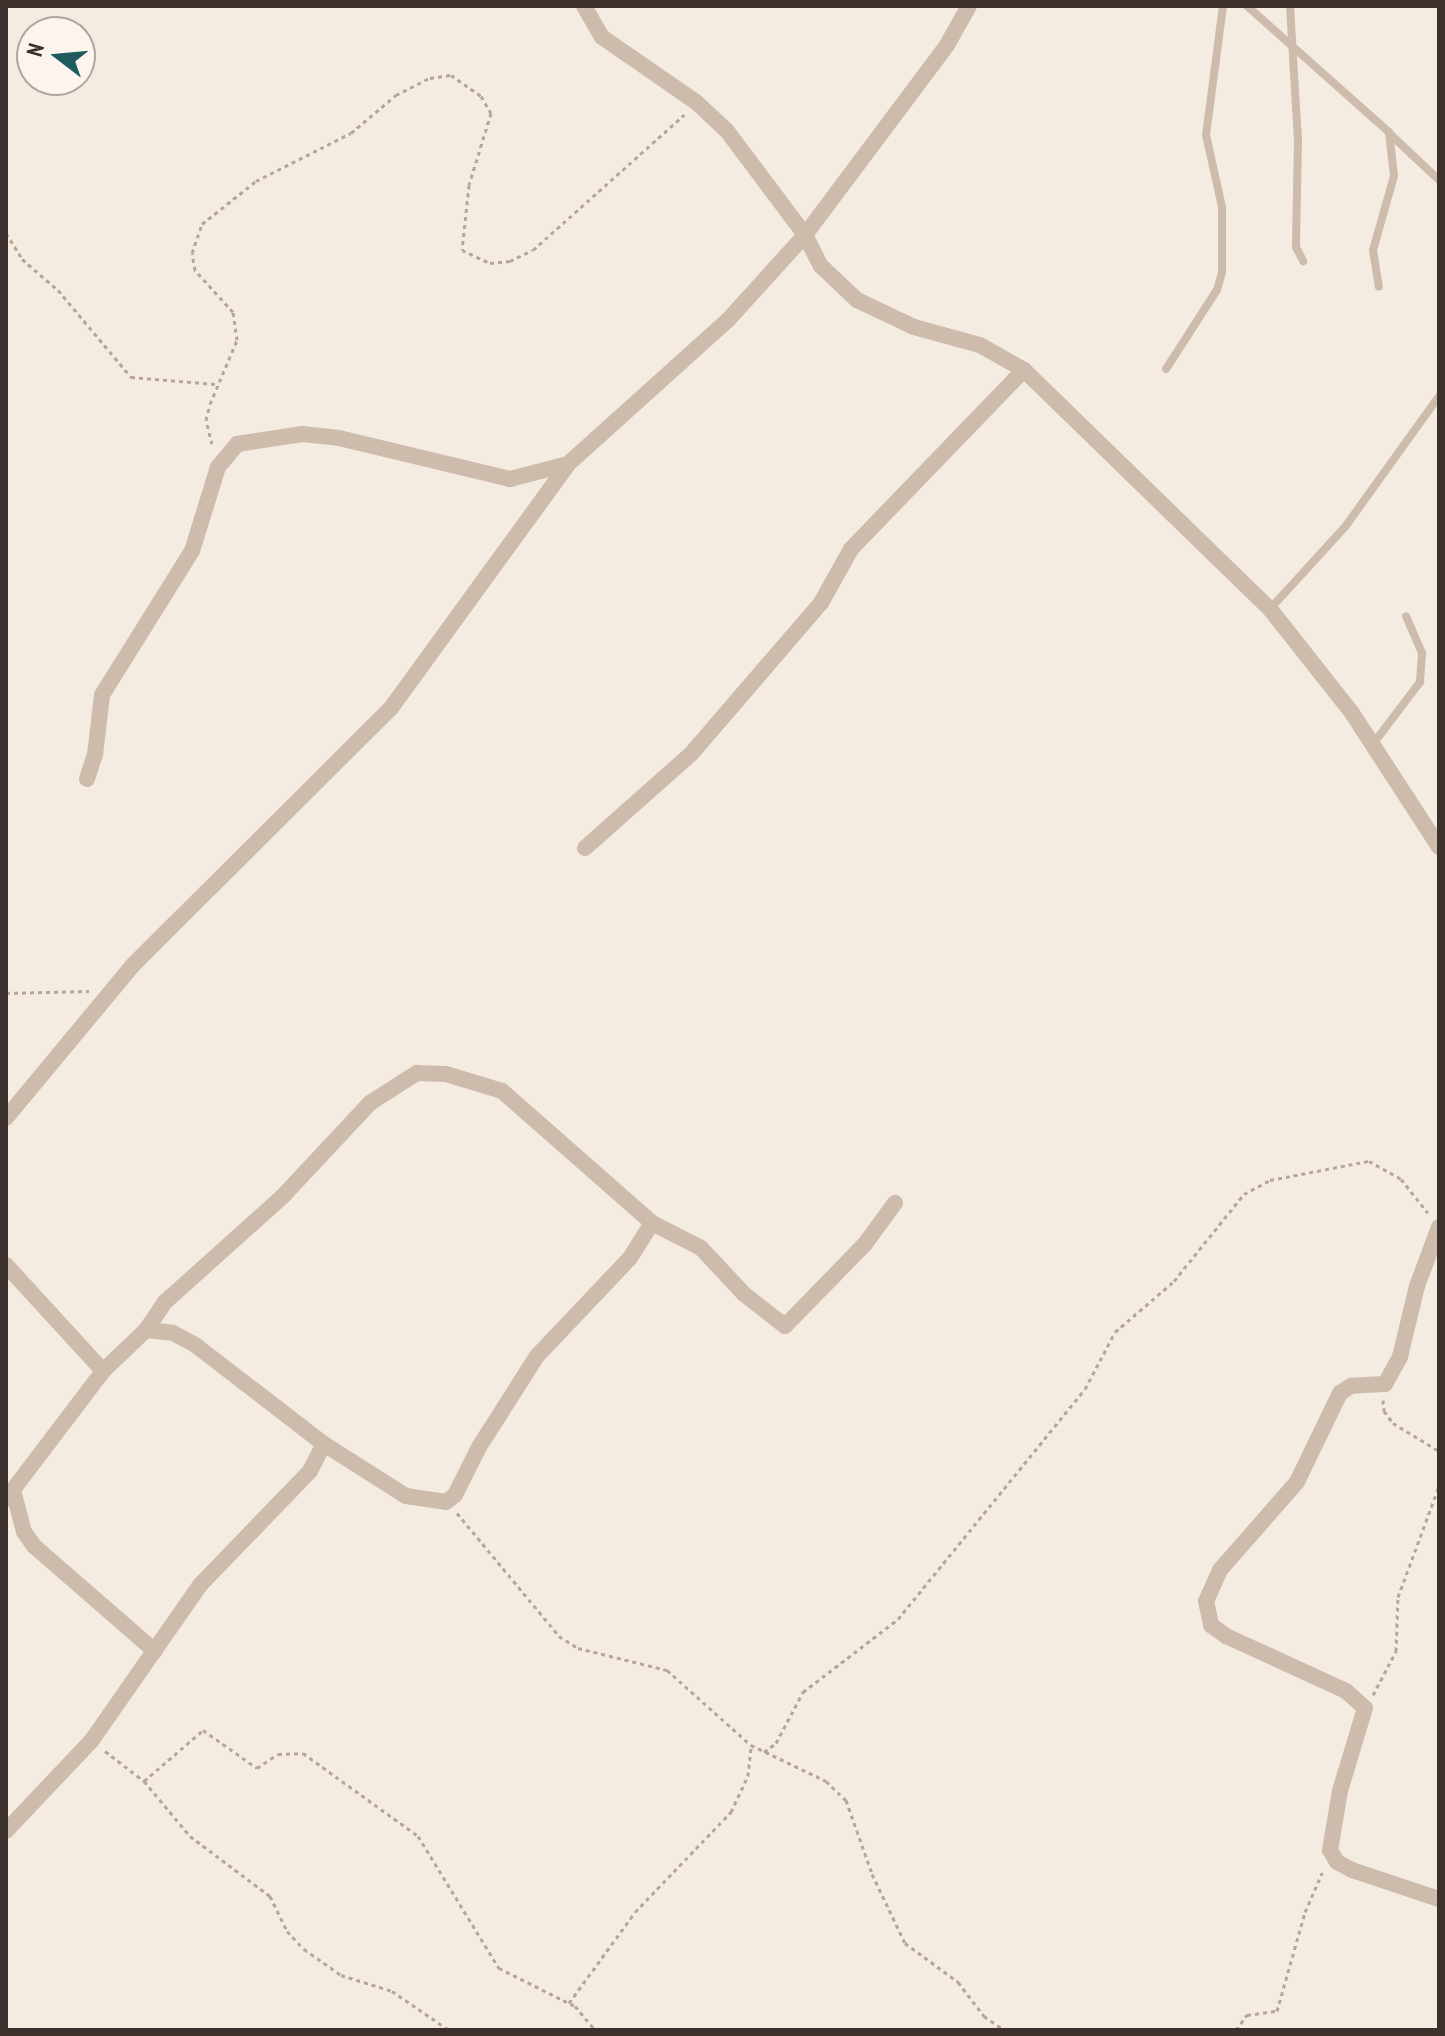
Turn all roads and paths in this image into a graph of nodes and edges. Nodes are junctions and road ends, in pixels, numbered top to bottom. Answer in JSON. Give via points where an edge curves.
{"nodes":[{"id":1,"x":584,"y":6,"type":"edge"},
{"id":2,"x":969,"y":6,"type":"edge"},
{"id":3,"x":1223,"y":6,"type":"edge"},
{"id":4,"x":1247,"y":6,"type":"edge"},
{"id":5,"x":1290,"y":6,"type":"edge"},
{"id":6,"x":1292,"y":43,"type":"junction"},
{"id":7,"x":696,"y":102,"type":"junction"},
{"id":8,"x":1389,"y":132,"type":"junction"},
{"id":9,"x":1439,"y":180,"type":"edge"},
{"id":10,"x":6,"y":233,"type":"edge"},
{"id":11,"x":805,"y":235,"type":"junction"},
{"id":12,"x":1303,"y":261,"type":"dead end"},
{"id":13,"x":1379,"y":287,"type":"dead end"},
{"id":14,"x":1166,"y":369,"type":"dead end"},
{"id":15,"x":1024,"y":370,"type":"junction"},
{"id":16,"x":217,"y":384,"type":"junction"},
{"id":17,"x":1439,"y":396,"type":"edge"},
{"id":18,"x":568,"y":464,"type":"junction"},
{"id":19,"x":218,"y":467,"type":"junction"},
{"id":20,"x":1270,"y":609,"type":"junction"},
{"id":21,"x":1406,"y":616,"type":"dead end"},
{"id":22,"x":1372,"y":744,"type":"junction"},
{"id":23,"x":87,"y":779,"type":"dead end"},
{"id":24,"x":1439,"y":847,"type":"edge"},
{"id":25,"x":585,"y":848,"type":"dead end"},
{"id":26,"x":116,"y":985,"type":"junction"},
{"id":27,"x":6,"y":993,"type":"edge"},
{"id":28,"x":6,"y":1118,"type":"edge"},
{"id":29,"x":895,"y":1203,"type":"dead end"},
{"id":30,"x":652,"y":1223,"type":"junction"},
{"id":31,"x":1439,"y":1227,"type":"edge"},
{"id":32,"x":6,"y":1265,"type":"edge"},
{"id":33,"x":146,"y":1330,"type":"junction"},
{"id":34,"x":103,"y":1371,"type":"junction"},
{"id":35,"x":1385,"y":1384,"type":"junction"},
{"id":36,"x":324,"y":1444,"type":"junction"},
{"id":37,"x":1439,"y":1451,"type":"edge"},
{"id":38,"x":1439,"y":1486,"type":"edge"},
{"id":39,"x":9,"y":1494,"type":"edge"},
{"id":40,"x":446,"y":1502,"type":"junction"},
{"id":41,"x":155,"y":1651,"type":"junction"},
{"id":42,"x":1365,"y":1708,"type":"junction"},
{"id":43,"x":92,"y":1740,"type":"junction"},
{"id":44,"x":751,"y":1745,"type":"junction"},
{"id":45,"x":764,"y":1752,"type":"junction"},
{"id":46,"x":144,"y":1781,"type":"junction"},
{"id":47,"x":6,"y":1831,"type":"edge"},
{"id":48,"x":1330,"y":1850,"type":"junction"},
{"id":49,"x":1439,"y":1899,"type":"edge"},
{"id":50,"x":569,"y":2003,"type":"junction"},
{"id":51,"x":449,"y":2030,"type":"edge"},
{"id":52,"x":595,"y":2030,"type":"edge"},
{"id":53,"x":1004,"y":2030,"type":"edge"},
{"id":54,"x":1236,"y":2030,"type":"edge"}],
"edges":[{"from":1,"to":7,"type":"street","via":[[602,37]]},
{"from":2,"to":11,"type":"street","via":[[930,69]]},
{"from":3,"to":14,"type":"lane","via":[[1206,135],[1222,207],[1222,272],[1217,290]]},
{"from":4,"to":6,"type":"lane"},
{"from":5,"to":6,"type":"lane"},
{"from":6,"to":8,"type":"lane"},
{"from":6,"to":12,"type":"lane","via":[[1296,247]]},
{"from":7,"to":11,"type":"street","via":[[727,131]]},
{"from":7,"to":16,"type":"path","via":[[533,250],[490,263],[462,250],[469,185],[491,113],[481,96],[451,75],[430,78],[396,95],[351,133],[256,181],[202,224],[192,253],[195,270],[225,299],[237,340]]},
{"from":8,"to":9,"type":"lane"},
{"from":8,"to":13,"type":"lane","via":[[1394,176],[1373,250]]},
{"from":10,"to":16,"type":"path","via":[[22,259],[58,290],[131,377]]},
{"from":11,"to":15,"type":"street","via":[[821,266],[857,300],[914,327],[980,345]]},
{"from":11,"to":18,"type":"street","via":[[728,320]]},
{"from":15,"to":20,"type":"street"},
{"from":15,"to":25,"type":"street","via":[[851,549],[821,603],[691,754]]},
{"from":16,"to":19,"type":"path","via":[[206,420]]},
{"from":17,"to":20,"type":"lane","via":[[1345,527]]},
{"from":18,"to":19,"type":"street","via":[[510,479],[373,445],[302,434],[237,444]]},
{"from":18,"to":26,"type":"street","via":[[391,708]]},
{"from":19,"to":23,"type":"street","via":[[192,551],[102,695]]},
{"from":20,"to":22,"type":"street"},
{"from":21,"to":22,"type":"lane","via":[[1422,653],[1420,682]]},
{"from":22,"to":24,"type":"street"},
{"from":26,"to":27,"type":"path","via":[[74,993]]},
{"from":26,"to":28,"type":"street"},
{"from":29,"to":30,"type":"street","via":[[865,1244],[785,1326],[744,1294],[701,1248]]},
{"from":30,"to":33,"type":"street","via":[[502,1091],[446,1074],[417,1073],[370,1103],[283,1196],[165,1302]]},
{"from":30,"to":40,"type":"street","via":[[630,1258],[537,1356]]},
{"from":31,"to":35,"type":"street","via":[[1417,1286],[1400,1357]]},
{"from":31,"to":45,"type":"path","via":[[1401,1179],[1369,1161],[1270,1180],[1244,1194],[1174,1281],[1115,1332],[1085,1389],[898,1619],[803,1692],[776,1743]]},
{"from":32,"to":34,"type":"street"},
{"from":33,"to":34,"type":"street"},
{"from":33,"to":36,"type":"street","via":[[173,1333],[194,1344]]},
{"from":34,"to":39,"type":"street"},
{"from":35,"to":37,"type":"path","via":[[1384,1411]]},
{"from":35,"to":42,"type":"street","via":[[1351,1386],[1340,1393],[1297,1482],[1220,1570],[1206,1601],[1211,1625],[1226,1636],[1346,1691]]},
{"from":36,"to":40,"type":"street","via":[[406,1496]]},
{"from":36,"to":41,"type":"street","via":[[310,1471],[201,1584]]},
{"from":38,"to":42,"type":"path","via":[[1398,1597],[1396,1651]]},
{"from":39,"to":41,"type":"street","via":[[34,1546]]},
{"from":40,"to":44,"type":"path","via":[[488,1544],[559,1636],[578,1648],[667,1670]]},
{"from":41,"to":43,"type":"street"},
{"from":42,"to":48,"type":"street","via":[[1340,1791]]},
{"from":43,"to":46,"type":"path"},
{"from":43,"to":47,"type":"street"},
{"from":44,"to":45,"type":"path"},
{"from":44,"to":50,"type":"path","via":[[748,1776],[731,1812],[635,1912]]},
{"from":45,"to":53,"type":"path","via":[[826,1781],[846,1800],[872,1874],[905,1943],[958,1982],[984,2016]]},
{"from":46,"to":50,"type":"path","via":[[203,1730],[257,1768],[278,1754],[303,1753],[418,1836],[499,1968]]},
{"from":46,"to":51,"type":"path","via":[[190,1836],[270,1896],[287,1931],[304,1949],[341,1975],[392,1991]]},
{"from":48,"to":49,"type":"street","via":[[1337,1862],[1352,1870]]},
{"from":48,"to":54,"type":"path","via":[[1305,1912],[1277,2011],[1247,2015]]},
{"from":50,"to":52,"type":"path"}]}
